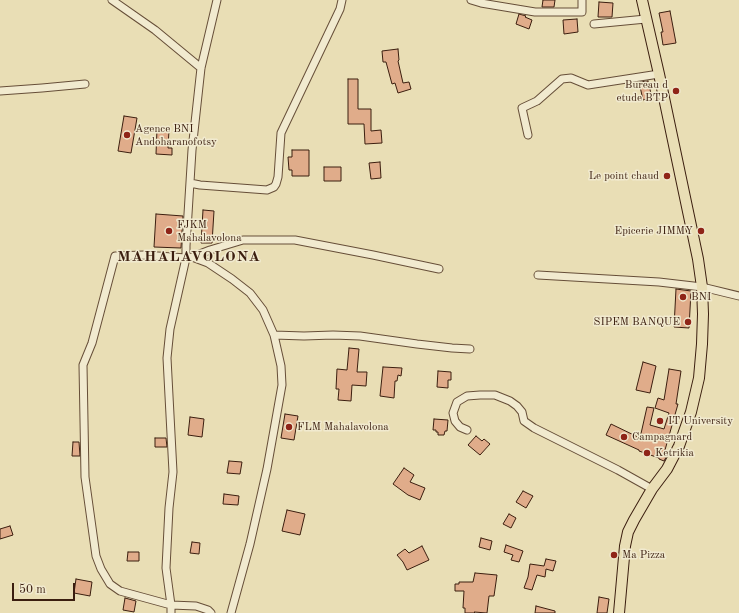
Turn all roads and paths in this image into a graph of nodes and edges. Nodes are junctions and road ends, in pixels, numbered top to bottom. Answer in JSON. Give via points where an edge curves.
{"nodes":[{"id":1,"x":112,"y":0,"type":"edge"},
{"id":2,"x":217,"y":0,"type":"edge"},
{"id":3,"x":342,"y":0,"type":"edge"},
{"id":4,"x":471,"y":0,"type":"edge"},
{"id":5,"x":582,"y":0,"type":"edge"},
{"id":6,"x":642,"y":0,"type":"edge"},
{"id":7,"x":646,"y":19,"type":"junction"},
{"id":8,"x":594,"y":24,"type":"dead end"},
{"id":9,"x":202,"y":68,"type":"junction"},
{"id":10,"x":659,"y":74,"type":"junction"},
{"id":11,"x":85,"y":84,"type":"dead end"},
{"id":12,"x":0,"y":90,"type":"edge"},
{"id":13,"x":528,"y":135,"type":"dead end"},
{"id":14,"x":190,"y":183,"type":"junction"},
{"id":15,"x":189,"y":258,"type":"junction"},
{"id":16,"x":439,"y":269,"type":"dead end"},
{"id":17,"x":538,"y":275,"type":"dead end"},
{"id":18,"x":702,"y":286,"type":"junction"},
{"id":19,"x":739,"y":296,"type":"edge"},
{"id":20,"x":274,"y":335,"type":"junction"},
{"id":21,"x":470,"y":349,"type":"dead end"},
{"id":22,"x":467,"y":430,"type":"dead end"},
{"id":23,"x":652,"y":489,"type":"junction"},
{"id":24,"x":171,"y":605,"type":"junction"},
{"id":25,"x":171,"y":613,"type":"edge"},
{"id":26,"x":210,"y":613,"type":"edge"},
{"id":27,"x":231,"y":613,"type":"edge"},
{"id":28,"x":619,"y":613,"type":"edge"}],
"edges":[{"from":1,"to":9,"type":"street"},
{"from":2,"to":9,"type":"street"},
{"from":3,"to":14,"type":"street","via":[[280,133],[278,177],[274,187],[267,190]]},
{"from":4,"to":5,"type":"street","via":[[535,12],[582,12]]},
{"from":6,"to":7,"type":"main road"},
{"from":7,"to":8,"type":"street"},
{"from":7,"to":10,"type":"main road"},
{"from":9,"to":14,"type":"street"},
{"from":10,"to":13,"type":"street","via":[[588,85],[571,78],[562,79],[537,101],[522,108]]},
{"from":10,"to":18,"type":"main road"},
{"from":11,"to":12,"type":"street"},
{"from":14,"to":15,"type":"street","via":[[186,246]]},
{"from":15,"to":16,"type":"street","via":[[243,240],[296,240]]},
{"from":15,"to":20,"type":"street","via":[[208,263],[250,293],[263,310]]},
{"from":15,"to":24,"type":"street","via":[[170,329],[167,358],[173,472],[166,568]]},
{"from":15,"to":24,"type":"street","via":[[115,256],[92,343],[83,365],[85,477],[96,556],[110,584],[120,590]]},
{"from":17,"to":18,"type":"street"},
{"from":18,"to":19,"type":"street"},
{"from":18,"to":23,"type":"main road","via":[[699,378],[680,446]]},
{"from":20,"to":21,"type":"street","via":[[360,336]]},
{"from":20,"to":27,"type":"street","via":[[281,366],[282,386],[267,469]]},
{"from":22,"to":23,"type":"street","via":[[455,421],[453,413],[457,402],[467,396],[495,395],[517,406],[524,421],[534,428]]},
{"from":23,"to":28,"type":"main road","via":[[628,532]]},
{"from":24,"to":25,"type":"street"},
{"from":24,"to":26,"type":"street","via":[[196,606]]}]}
